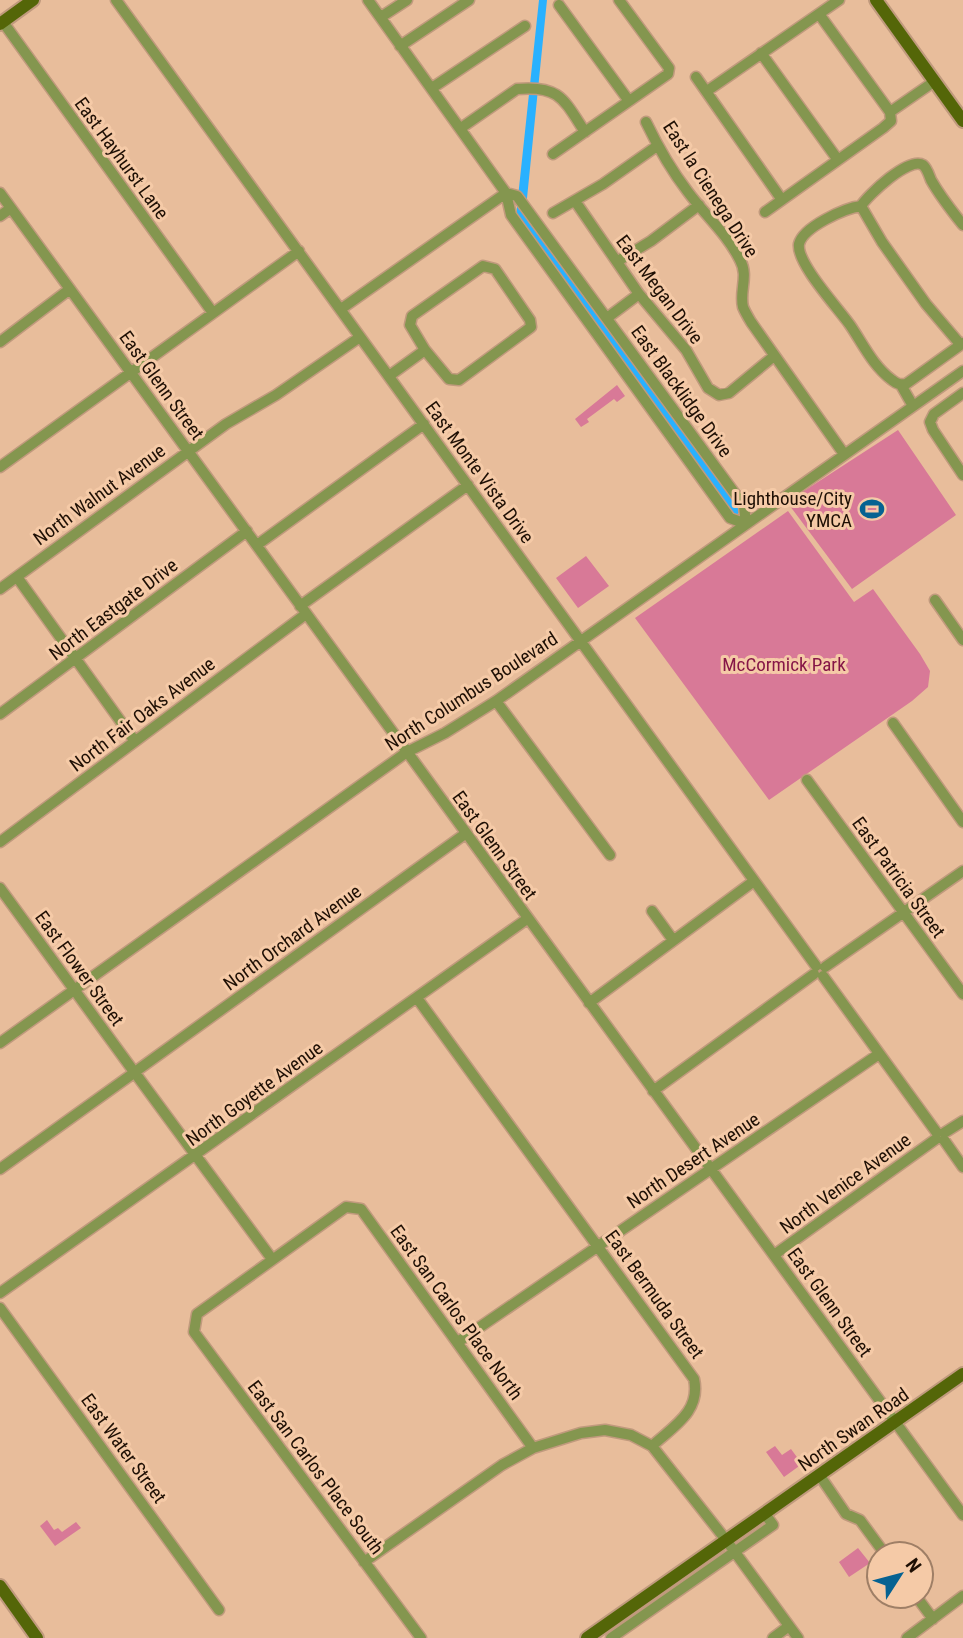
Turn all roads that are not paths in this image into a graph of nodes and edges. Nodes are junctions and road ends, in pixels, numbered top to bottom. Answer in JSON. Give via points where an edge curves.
{"nodes":[{"id":1,"x":33,"y":0,"type":"edge"},
{"id":2,"x":116,"y":0,"type":"edge"},
{"id":3,"x":368,"y":0,"type":"edge"},
{"id":4,"x":407,"y":0,"type":"edge"},
{"id":5,"x":469,"y":0,"type":"edge"},
{"id":6,"x":619,"y":0,"type":"edge"},
{"id":7,"x":839,"y":0,"type":"edge"},
{"id":8,"x":877,"y":0,"type":"edge"},
{"id":9,"x":559,"y":5,"type":"dead end"},
{"id":10,"x":819,"y":14,"type":"junction"},
{"id":11,"x":381,"y":18,"type":"junction"},
{"id":12,"x":2,"y":23,"type":"edge"},
{"id":13,"x":525,"y":26,"type":"dead end"},
{"id":14,"x":400,"y":46,"type":"junction"},
{"id":15,"x":761,"y":53,"type":"junction"},
{"id":16,"x":696,"y":77,"type":"dead end"},
{"id":17,"x":935,"y":81,"type":"junction"},
{"id":18,"x":432,"y":88,"type":"junction"},
{"id":19,"x":706,"y":92,"type":"junction"},
{"id":20,"x":629,"y":100,"type":"junction"},
{"id":21,"x":890,"y":112,"type":"junction"},
{"id":22,"x":963,"y":121,"type":"edge"},
{"id":23,"x":646,"y":122,"type":"dead end"},
{"id":24,"x":461,"y":128,"type":"junction"},
{"id":25,"x":585,"y":132,"type":"junction"},
{"id":26,"x":657,"y":146,"type":"junction"},
{"id":27,"x":553,"y":154,"type":"dead end"},
{"id":28,"x":838,"y":160,"type":"junction"},
{"id":29,"x":0,"y":193,"type":"edge"},
{"id":30,"x":506,"y":193,"type":"junction"},
{"id":31,"x":782,"y":200,"type":"junction"},
{"id":32,"x":575,"y":201,"type":"junction"},
{"id":33,"x":699,"y":205,"type":"junction"},
{"id":34,"x":861,"y":206,"type":"junction"},
{"id":35,"x":11,"y":208,"type":"junction"},
{"id":36,"x":765,"y":212,"type":"dead end"},
{"id":37,"x":552,"y":213,"type":"dead end"},
{"id":38,"x":0,"y":216,"type":"edge"},
{"id":39,"x":963,"y":225,"type":"edge"},
{"id":40,"x":299,"y":251,"type":"junction"},
{"id":41,"x":618,"y":261,"type":"junction"},
{"id":42,"x":70,"y":289,"type":"junction"},
{"id":43,"x":639,"y":294,"type":"junction"},
{"id":44,"x":341,"y":309,"type":"junction"},
{"id":45,"x":213,"y":313,"type":"junction"},
{"id":46,"x":607,"y":318,"type":"junction"},
{"id":47,"x":360,"y":337,"type":"junction"},
{"id":48,"x":0,"y":341,"type":"edge"},
{"id":49,"x":962,"y":344,"type":"edge"},
{"id":50,"x":425,"y":350,"type":"junction"},
{"id":51,"x":774,"y":356,"type":"junction"},
{"id":52,"x":963,"y":370,"type":"edge"},
{"id":53,"x":131,"y":371,"type":"junction"},
{"id":54,"x":389,"y":376,"type":"junction"},
{"id":55,"x":901,"y":385,"type":"junction"},
{"id":56,"x":963,"y":393,"type":"edge"},
{"id":57,"x":913,"y":406,"type":"junction"},
{"id":58,"x":424,"y":424,"type":"junction"},
{"id":59,"x":188,"y":450,"type":"junction"},
{"id":60,"x":844,"y":454,"type":"junction"},
{"id":61,"x":0,"y":467,"type":"edge"},
{"id":62,"x":963,"y":475,"type":"edge"},
{"id":63,"x":468,"y":485,"type":"junction"},
{"id":64,"x":746,"y":524,"type":"junction"},
{"id":65,"x":247,"y":531,"type":"junction"},
{"id":66,"x":257,"y":545,"type":"junction"},
{"id":67,"x":17,"y":577,"type":"junction"},
{"id":68,"x":0,"y":589,"type":"edge"},
{"id":69,"x":935,"y":600,"type":"dead end"},
{"id":70,"x":303,"y":610,"type":"junction"},
{"id":71,"x":963,"y":640,"type":"edge"},
{"id":72,"x":580,"y":641,"type":"junction"},
{"id":73,"x":75,"y":659,"type":"junction"},
{"id":74,"x":496,"y":701,"type":"junction"},
{"id":75,"x":0,"y":714,"type":"edge"},
{"id":76,"x":893,"y":723,"type":"dead end"},
{"id":77,"x":134,"y":740,"type":"junction"},
{"id":78,"x":407,"y":752,"type":"junction"},
{"id":79,"x":807,"y":780,"type":"dead end"},
{"id":80,"x":963,"y":822,"type":"edge"},
{"id":81,"x":465,"y":834,"type":"junction"},
{"id":82,"x":0,"y":842,"type":"edge"},
{"id":83,"x":610,"y":855,"type":"dead end"},
{"id":84,"x":963,"y":871,"type":"edge"},
{"id":85,"x":754,"y":881,"type":"junction"},
{"id":86,"x":0,"y":888,"type":"edge"},
{"id":87,"x":652,"y":911,"type":"dead end"},
{"id":88,"x":904,"y":914,"type":"junction"},
{"id":89,"x":527,"y":919,"type":"junction"},
{"id":90,"x":673,"y":940,"type":"junction"},
{"id":91,"x":820,"y":971,"type":"junction"},
{"id":92,"x":74,"y":990,"type":"junction"},
{"id":93,"x":963,"y":994,"type":"edge"},
{"id":94,"x":417,"y":998,"type":"junction"},
{"id":95,"x":589,"y":1003,"type":"junction"},
{"id":96,"x":0,"y":1043,"type":"edge"},
{"id":97,"x":879,"y":1054,"type":"junction"},
{"id":98,"x":135,"y":1073,"type":"junction"},
{"id":99,"x":653,"y":1091,"type":"junction"},
{"id":100,"x":963,"y":1121,"type":"edge"},
{"id":101,"x":941,"y":1136,"type":"junction"},
{"id":102,"x":196,"y":1156,"type":"junction"},
{"id":103,"x":963,"y":1167,"type":"edge"},
{"id":104,"x":0,"y":1169,"type":"edge"},
{"id":105,"x":710,"y":1170,"type":"junction"},
{"id":106,"x":598,"y":1246,"type":"junction"},
{"id":107,"x":774,"y":1255,"type":"junction"},
{"id":108,"x":272,"y":1259,"type":"junction"},
{"id":109,"x":0,"y":1293,"type":"edge"},
{"id":110,"x":0,"y":1308,"type":"edge"},
{"id":111,"x":458,"y":1342,"type":"junction"},
{"id":112,"x":963,"y":1374,"type":"edge"},
{"id":113,"x":896,"y":1423,"type":"junction"},
{"id":114,"x":652,"y":1446,"type":"junction"},
{"id":115,"x":533,"y":1448,"type":"junction"},
{"id":116,"x":820,"y":1476,"type":"junction"},
{"id":117,"x":765,"y":1514,"type":"junction"},
{"id":118,"x":963,"y":1515,"type":"edge"},
{"id":119,"x":726,"y":1540,"type":"junction"},
{"id":120,"x":875,"y":1540,"type":"edge"},
{"id":121,"x":735,"y":1552,"type":"junction"},
{"id":122,"x":364,"y":1562,"type":"junction"},
{"id":123,"x":0,"y":1586,"type":"edge"},
{"id":124,"x":963,"y":1596,"type":"edge"},
{"id":125,"x":219,"y":1610,"type":"dead end"},
{"id":126,"x":926,"y":1610,"type":"edge"},
{"id":127,"x":933,"y":1619,"type":"junction"},
{"id":128,"x":789,"y":1626,"type":"junction"},
{"id":129,"x":37,"y":1638,"type":"edge"},
{"id":130,"x":421,"y":1638,"type":"edge"},
{"id":131,"x":587,"y":1638,"type":"edge"},
{"id":132,"x":611,"y":1638,"type":"edge"},
{"id":133,"x":773,"y":1638,"type":"edge"},
{"id":134,"x":798,"y":1638,"type":"edge"},
{"id":135,"x":907,"y":1638,"type":"edge"}],
"edges":[{"from":1,"to":12,"type":"main road"},
{"from":2,"to":40,"type":"street","name":"East Monte Vista Drive"},
{"from":3,"to":11,"type":"street","name":"East Blacklidge Drive"},
{"from":4,"to":11,"type":"street"},
{"from":5,"to":14,"type":"street"},
{"from":6,"to":20,"type":"street","via":[[669,68],[668,74]]},
{"from":7,"to":10,"type":"street"},
{"from":8,"to":17,"type":"main road"},
{"from":9,"to":20,"type":"street"},
{"from":10,"to":15,"type":"street"},
{"from":10,"to":21,"type":"street"},
{"from":11,"to":14,"type":"street","name":"East Blacklidge Drive"},
{"from":12,"to":45,"type":"street","name":"East Hayhurst Lane"},
{"from":13,"to":18,"type":"street"},
{"from":14,"to":18,"type":"street","name":"East Blacklidge Drive"},
{"from":15,"to":19,"type":"street"},
{"from":15,"to":28,"type":"street"},
{"from":16,"to":19,"type":"street"},
{"from":17,"to":21,"type":"street"},
{"from":17,"to":22,"type":"main road"},
{"from":18,"to":24,"type":"street","name":"East Blacklidge Drive"},
{"from":19,"to":31,"type":"street"},
{"from":20,"to":25,"type":"street"},
{"from":21,"to":28,"type":"street","via":[[891,121]]},
{"from":23,"to":26,"type":"street","name":"East la Cienega Drive"},
{"from":24,"to":25,"type":"street","via":[[525,88],[556,93]]},
{"from":24,"to":30,"type":"street","name":"East Blacklidge Drive"},
{"from":25,"to":27,"type":"street"},
{"from":26,"to":32,"type":"street"},
{"from":26,"to":33,"type":"street","name":"East la Cienega Drive"},
{"from":28,"to":31,"type":"street"},
{"from":29,"to":35,"type":"street","name":"East Glenn Street"},
{"from":30,"to":44,"type":"street"},
{"from":30,"to":46,"type":"street","name":"East Blacklidge Drive","via":[[517,196]]},
{"from":30,"to":64,"type":"street","name":"East Blacklidge Drive","via":[[511,215],[730,518]]},
{"from":31,"to":36,"type":"street"},
{"from":32,"to":37,"type":"street"},
{"from":32,"to":41,"type":"street","name":"East Megan Drive"},
{"from":33,"to":41,"type":"street"},
{"from":33,"to":51,"type":"street","name":"East la Cienega Drive","via":[[740,259],[745,270],[744,309]]},
{"from":34,"to":39,"type":"street","via":[[899,172],[917,164],[925,167]]},
{"from":34,"to":49,"type":"street","via":[[926,304]]},
{"from":34,"to":55,"type":"street","via":[[845,209],[804,235],[800,252],[874,362]]},
{"from":35,"to":38,"type":"street"},
{"from":35,"to":42,"type":"street","name":"East Glenn Street"},
{"from":40,"to":44,"type":"street","name":"East Monte Vista Drive"},
{"from":40,"to":45,"type":"street"},
{"from":41,"to":43,"type":"street","name":"East Megan Drive"},
{"from":42,"to":48,"type":"street"},
{"from":42,"to":53,"type":"street","name":"East Glenn Street"},
{"from":43,"to":46,"type":"street"},
{"from":43,"to":51,"type":"street","name":"East Megan Drive","via":[[686,350],[708,388],[719,395],[729,393]]},
{"from":44,"to":47,"type":"street","name":"East Monte Vista Drive"},
{"from":45,"to":53,"type":"street"},
{"from":46,"to":64,"type":"street","name":"East Blacklidge Drive","via":[[744,506]]},
{"from":47,"to":54,"type":"street","name":"East Monte Vista Drive"},
{"from":47,"to":59,"type":"street","name":"North Walnut Avenue"},
{"from":49,"to":55,"type":"street"},
{"from":50,"to":50,"type":"street","via":[[410,325],[412,316],[483,265],[495,269],[530,320],[531,327],[459,380],[449,379]]},
{"from":50,"to":54,"type":"street"},
{"from":51,"to":60,"type":"street","name":"East la Cienega Drive"},
{"from":52,"to":57,"type":"street","name":"North Columbus Boulevard"},
{"from":53,"to":59,"type":"street","name":"East Glenn Street"},
{"from":53,"to":61,"type":"street"},
{"from":54,"to":58,"type":"street","name":"East Monte Vista Drive"},
{"from":55,"to":57,"type":"street"},
{"from":56,"to":62,"type":"street","via":[[933,414],[930,422]]},
{"from":57,"to":60,"type":"street","name":"North Columbus Boulevard"},
{"from":58,"to":63,"type":"street","name":"East Monte Vista Drive"},
{"from":58,"to":66,"type":"street"},
{"from":59,"to":65,"type":"street","name":"East Glenn Street"},
{"from":59,"to":67,"type":"street","name":"North Walnut Avenue"},
{"from":60,"to":64,"type":"street","name":"North Columbus Boulevard"},
{"from":63,"to":70,"type":"street","name":"North Fair Oaks Avenue"},
{"from":63,"to":72,"type":"street","name":"East Monte Vista Drive"},
{"from":64,"to":72,"type":"street","name":"North Columbus Boulevard"},
{"from":65,"to":66,"type":"street","name":"East Glenn Street"},
{"from":65,"to":73,"type":"street","name":"North Eastgate Drive"},
{"from":66,"to":70,"type":"street","name":"East Glenn Street"},
{"from":67,"to":68,"type":"street","name":"North Walnut Avenue"},
{"from":67,"to":73,"type":"street"},
{"from":69,"to":71,"type":"street"},
{"from":70,"to":77,"type":"street","name":"North Fair Oaks Avenue"},
{"from":70,"to":78,"type":"street","name":"East Glenn Street"},
{"from":72,"to":74,"type":"street","name":"North Columbus Boulevard"},
{"from":72,"to":85,"type":"street","name":"East Monte Vista Drive"},
{"from":73,"to":75,"type":"street","name":"North Eastgate Drive"},
{"from":73,"to":77,"type":"street"},
{"from":74,"to":78,"type":"street","name":"North Columbus Boulevard"},
{"from":74,"to":83,"type":"street"},
{"from":76,"to":80,"type":"street"},
{"from":77,"to":82,"type":"street","name":"North Fair Oaks Avenue"},
{"from":78,"to":81,"type":"street","name":"East Glenn Street"},
{"from":78,"to":92,"type":"street","name":"North Columbus Boulevard"},
{"from":79,"to":88,"type":"street","name":"East Patricia Street"},
{"from":81,"to":89,"type":"street","name":"East Glenn Street"},
{"from":81,"to":98,"type":"street","name":"North Orchard Avenue"},
{"from":84,"to":88,"type":"street"},
{"from":85,"to":90,"type":"street"},
{"from":85,"to":91,"type":"street","name":"East Monte Vista Drive"},
{"from":86,"to":92,"type":"street","name":"East Flower Street"},
{"from":87,"to":90,"type":"street"},
{"from":88,"to":91,"type":"street"},
{"from":88,"to":93,"type":"street","name":"East Patricia Street"},
{"from":89,"to":94,"type":"street","name":"North Goyette Avenue"},
{"from":89,"to":95,"type":"street","name":"East Glenn Street"},
{"from":90,"to":95,"type":"street"},
{"from":91,"to":97,"type":"street","name":"East Monte Vista Drive"},
{"from":91,"to":99,"type":"street"},
{"from":92,"to":96,"type":"street","name":"North Columbus Boulevard"},
{"from":92,"to":98,"type":"street","name":"East Flower Street"},
{"from":94,"to":102,"type":"street","name":"North Goyette Avenue"},
{"from":94,"to":106,"type":"street","name":"East Bermuda Street"},
{"from":95,"to":99,"type":"street","name":"East Glenn Street"},
{"from":97,"to":101,"type":"street","name":"East Monte Vista Drive"},
{"from":97,"to":105,"type":"street","name":"North Desert Avenue"},
{"from":98,"to":102,"type":"street","name":"East Flower Street"},
{"from":98,"to":104,"type":"street","name":"North Orchard Avenue"},
{"from":99,"to":105,"type":"street","name":"East Glenn Street"},
{"from":100,"to":101,"type":"street","name":"North Venice Avenue"},
{"from":101,"to":103,"type":"street","name":"East Monte Vista Drive"},
{"from":101,"to":107,"type":"street","name":"North Venice Avenue"},
{"from":102,"to":108,"type":"street","name":"East Flower Street"},
{"from":102,"to":109,"type":"street","name":"North Goyette Avenue"},
{"from":105,"to":106,"type":"street","name":"North Desert Avenue"},
{"from":105,"to":107,"type":"street","name":"East Glenn Street"},
{"from":106,"to":111,"type":"street","name":"North Desert Avenue"},
{"from":106,"to":114,"type":"street","name":"East Bermuda Street","via":[[694,1379],[693,1407]]},
{"from":107,"to":113,"type":"street","name":"East Glenn Street"},
{"from":108,"to":111,"type":"street","name":"East San Carlos Place North","via":[[346,1207],[361,1209]]},
{"from":108,"to":122,"type":"street","name":"East San Carlos Place South","via":[[197,1314],[194,1332]]},
{"from":110,"to":125,"type":"street","name":"East Water Street"},
{"from":111,"to":115,"type":"street","name":"East San Carlos Place North"},
{"from":112,"to":113,"type":"main road","name":"North Swan Road"},
{"from":113,"to":116,"type":"main road","name":"North Swan Road"},
{"from":113,"to":118,"type":"street","name":"East Glenn Street"},
{"from":114,"to":115,"type":"street","via":[[631,1435],[605,1430]]},
{"from":114,"to":119,"type":"street"},
{"from":115,"to":122,"type":"street"},
{"from":116,"to":117,"type":"main road","name":"North Swan Road"},
{"from":116,"to":120,"type":"street","via":[[846,1514],[860,1520]]},
{"from":117,"to":119,"type":"main road","name":"North Swan Road"},
{"from":117,"to":121,"type":"street","via":[[773,1525]]},
{"from":119,"to":121,"type":"street"},
{"from":119,"to":131,"type":"main road","name":"North Swan Road"},
{"from":121,"to":128,"type":"street"},
{"from":121,"to":132,"type":"street"},
{"from":122,"to":130,"type":"street","name":"East San Carlos Place South"},
{"from":123,"to":129,"type":"main road"},
{"from":124,"to":127,"type":"street"},
{"from":126,"to":127,"type":"street"},
{"from":127,"to":135,"type":"street"},
{"from":128,"to":133,"type":"street"},
{"from":128,"to":134,"type":"street"}]}
